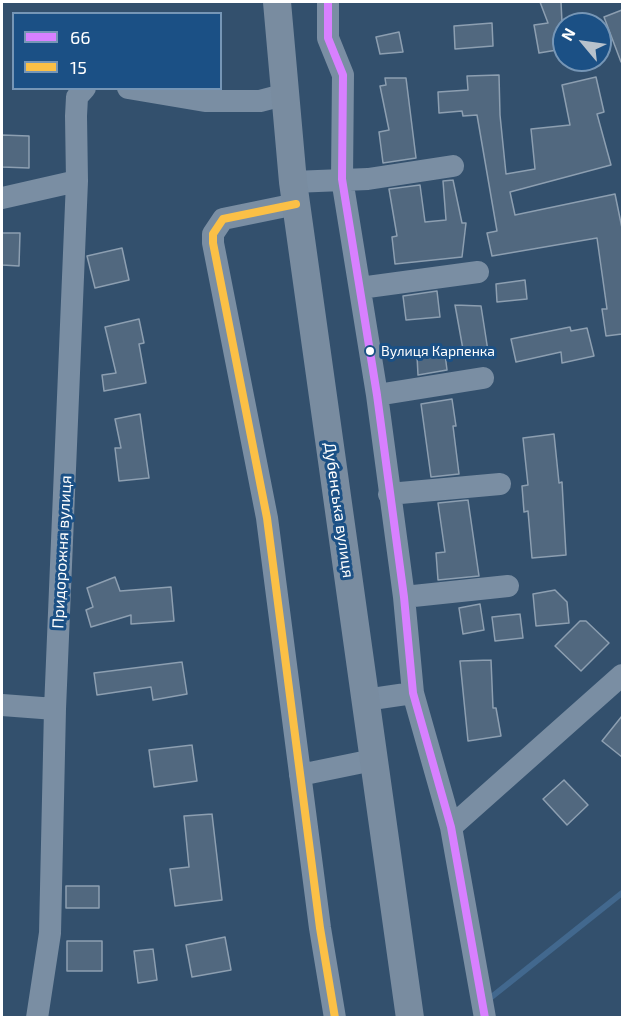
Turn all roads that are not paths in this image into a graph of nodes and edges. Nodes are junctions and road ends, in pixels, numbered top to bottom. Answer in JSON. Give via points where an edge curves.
{"nodes":[{"id":1,"x":277,"y":2,"type":"edge"},
{"id":2,"x":328,"y":2,"type":"edge"},
{"id":3,"x":83,"y":90,"type":"edge"},
{"id":4,"x":138,"y":90,"type":"edge"},
{"id":5,"x":284,"y":95,"type":"junction"},
{"id":6,"x":453,"y":165,"type":"dead end"},
{"id":7,"x":342,"y":179,"type":"junction"},
{"id":8,"x":77,"y":181,"type":"junction"},
{"id":9,"x":294,"y":193,"type":"junction"},
{"id":10,"x":2,"y":198,"type":"edge"},
{"id":11,"x":478,"y":272,"type":"dead end"},
{"id":12,"x":360,"y":288,"type":"junction"},
{"id":13,"x":483,"y":378,"type":"dead end"},
{"id":14,"x":377,"y":395,"type":"junction"},
{"id":15,"x":500,"y":484,"type":"dead end"},
{"id":16,"x":389,"y":494,"type":"junction"},
{"id":17,"x":508,"y":586,"type":"dead end"},
{"id":18,"x":404,"y":597,"type":"junction"},
{"id":19,"x":622,"y":675,"type":"edge"},
{"id":20,"x":413,"y":693,"type":"junction"},
{"id":21,"x":364,"y":700,"type":"junction"},
{"id":22,"x":2,"y":705,"type":"edge"},
{"id":23,"x":55,"y":709,"type":"junction"},
{"id":24,"x":373,"y":760,"type":"junction"},
{"id":25,"x":300,"y":775,"type":"junction"},
{"id":26,"x":451,"y":827,"type":"junction"},
{"id":27,"x":37,"y":1017,"type":"edge"},
{"id":28,"x":335,"y":1017,"type":"edge"},
{"id":29,"x":410,"y":1017,"type":"edge"},
{"id":30,"x":485,"y":1017,"type":"edge"}],
"edges":[{"from":1,"to":5,"type":"main road","name":"Дубенська вулиця"},
{"from":2,"to":7,"type":"street","via":[[328,38],[343,75]]},
{"from":3,"to":8,"type":"street","name":"Придорожня вулиця","via":[[77,97]]},
{"from":4,"to":5,"type":"street","via":[[223,101],[260,101]]},
{"from":5,"to":9,"type":"main road","name":"Дубенська вулиця"},
{"from":6,"to":7,"type":"street","via":[[368,179]]},
{"from":7,"to":9,"type":"street"},
{"from":7,"to":12,"type":"street"},
{"from":8,"to":10,"type":"street"},
{"from":8,"to":23,"type":"street","name":"Придорожня вулиця"},
{"from":9,"to":21,"type":"main road","name":"Дубенська вулиця"},
{"from":9,"to":25,"type":"street","via":[[223,219],[213,234],[213,243],[267,518]]},
{"from":11,"to":12,"type":"street"},
{"from":12,"to":14,"type":"street"},
{"from":13,"to":14,"type":"street"},
{"from":14,"to":16,"type":"street"},
{"from":15,"to":16,"type":"street"},
{"from":16,"to":18,"type":"street"},
{"from":17,"to":18,"type":"street"},
{"from":18,"to":20,"type":"street"},
{"from":19,"to":26,"type":"street"},
{"from":20,"to":21,"type":"street"},
{"from":20,"to":26,"type":"street"},
{"from":21,"to":24,"type":"main road","name":"Дубенська вулиця"},
{"from":22,"to":23,"type":"street"},
{"from":23,"to":27,"type":"street","name":"Придорожня вулиця","via":[[50,933]]},
{"from":24,"to":25,"type":"street"},
{"from":24,"to":29,"type":"main road","name":"Дубенська вулиця"},
{"from":25,"to":28,"type":"street"},
{"from":26,"to":30,"type":"street"}]}
